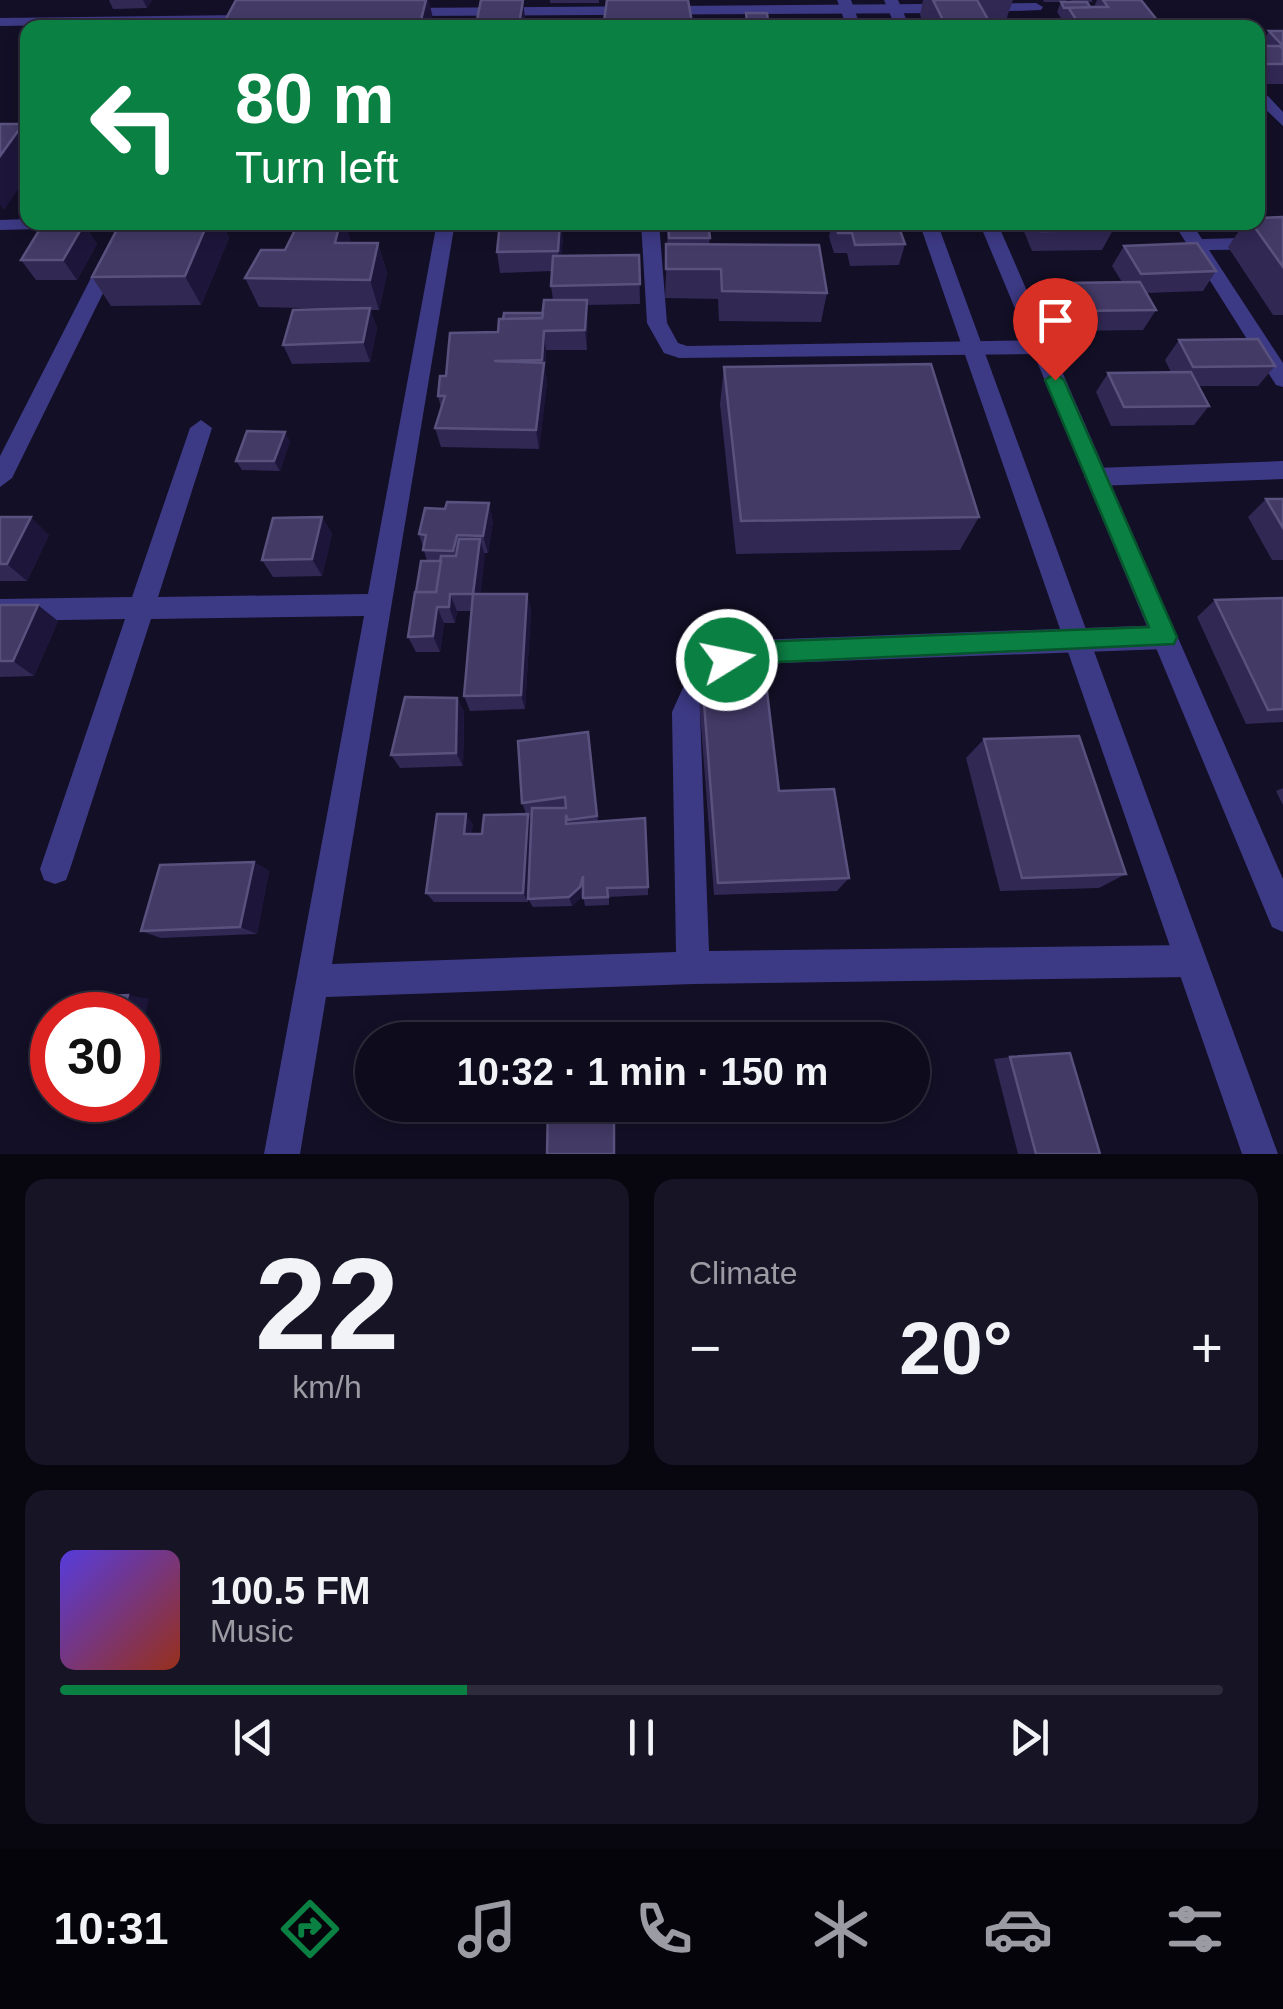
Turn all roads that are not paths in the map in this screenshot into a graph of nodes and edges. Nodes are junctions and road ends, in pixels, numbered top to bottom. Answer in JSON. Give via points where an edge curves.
{"nodes":[{"id":1,"x":694,"y":3,"type":"edge"},
{"id":2,"x":470,"y":4,"type":"edge"},
{"id":3,"x":893,"y":5,"type":"edge"},
{"id":4,"x":846,"y":6,"type":"edge"},
{"id":5,"x":581,"y":7,"type":"junction"},
{"id":6,"x":1036,"y":8,"type":"edge"},
{"id":7,"x":392,"y":12,"type":"edge"},
{"id":8,"x":257,"y":17,"type":"edge"},
{"id":9,"x":246,"y":20,"type":"edge"},
{"id":10,"x":580,"y":20,"type":"edge"},
{"id":11,"x":1265,"y":104,"type":"edge"},
{"id":12,"x":1283,"y":122,"type":"edge"},
{"id":13,"x":124,"y":230,"type":"edge"},
{"id":14,"x":445,"y":230,"type":"edge"},
{"id":15,"x":651,"y":230,"type":"edge"},
{"id":16,"x":931,"y":230,"type":"edge"},
{"id":17,"x":991,"y":230,"type":"edge"},
{"id":18,"x":1187,"y":230,"type":"edge"},
{"id":19,"x":1283,"y":243,"type":"edge"},
{"id":20,"x":1197,"y":245,"type":"junction"},
{"id":21,"x":1041,"y":347,"type":"junction"},
{"id":22,"x":975,"y":350,"type":"junction"},
{"id":23,"x":1283,"y":380,"type":"edge"},
{"id":24,"x":201,"y":428,"type":"dead end"},
{"id":25,"x":1283,"y":470,"type":"edge"},
{"id":26,"x":0,"y":478,"type":"edge"},
{"id":27,"x":1096,"y":478,"type":"junction"},
{"id":28,"x":381,"y":604,"type":"junction"},
{"id":29,"x":142,"y":608,"type":"junction"},
{"id":30,"x":0,"y":610,"type":"edge"},
{"id":31,"x":1165,"y":637,"type":"junction"},
{"id":32,"x":1079,"y":638,"type":"junction"},
{"id":33,"x":55,"y":869,"type":"dead end"},
{"id":34,"x":1283,"y":916,"type":"edge"},
{"id":35,"x":1189,"y":961,"type":"junction"},
{"id":36,"x":693,"y":968,"type":"junction"},
{"id":37,"x":316,"y":981,"type":"junction"},
{"id":38,"x":282,"y":1154,"type":"edge"},
{"id":39,"x":1260,"y":1154,"type":"edge"}],
"edges":[{"from":1,"to":4,"type":"street"},
{"from":1,"to":5,"type":"street"},
{"from":2,"to":5,"type":"street"},
{"from":2,"to":7,"type":"street"},
{"from":3,"to":4,"type":"street"},
{"from":3,"to":6,"type":"street"},
{"from":5,"to":10,"type":"street"},
{"from":8,"to":9,"type":"street"},
{"from":11,"to":12,"type":"street"},
{"from":13,"to":26,"type":"street"},
{"from":14,"to":28,"type":"street"},
{"from":15,"to":22,"type":"street","via":[[657,323],[671,348],[710,354]]},
{"from":16,"to":22,"type":"street"},
{"from":17,"to":21,"type":"street"},
{"from":18,"to":20,"type":"street"},
{"from":19,"to":20,"type":"street"},
{"from":20,"to":23,"type":"street"},
{"from":21,"to":22,"type":"street"},
{"from":21,"to":27,"type":"street"},
{"from":22,"to":32,"type":"street"},
{"from":24,"to":29,"type":"street"},
{"from":25,"to":27,"type":"street"},
{"from":27,"to":31,"type":"street"},
{"from":28,"to":29,"type":"street"},
{"from":28,"to":37,"type":"street"},
{"from":29,"to":30,"type":"street"},
{"from":29,"to":33,"type":"street"},
{"from":31,"to":32,"type":"street"},
{"from":31,"to":34,"type":"street"},
{"from":32,"to":35,"type":"street"},
{"from":32,"to":36,"type":"street","via":[[754,652],[709,669],[689,694],[686,712]]},
{"from":35,"to":36,"type":"street"},
{"from":35,"to":39,"type":"street"},
{"from":36,"to":37,"type":"street"},
{"from":37,"to":38,"type":"street"}]}
